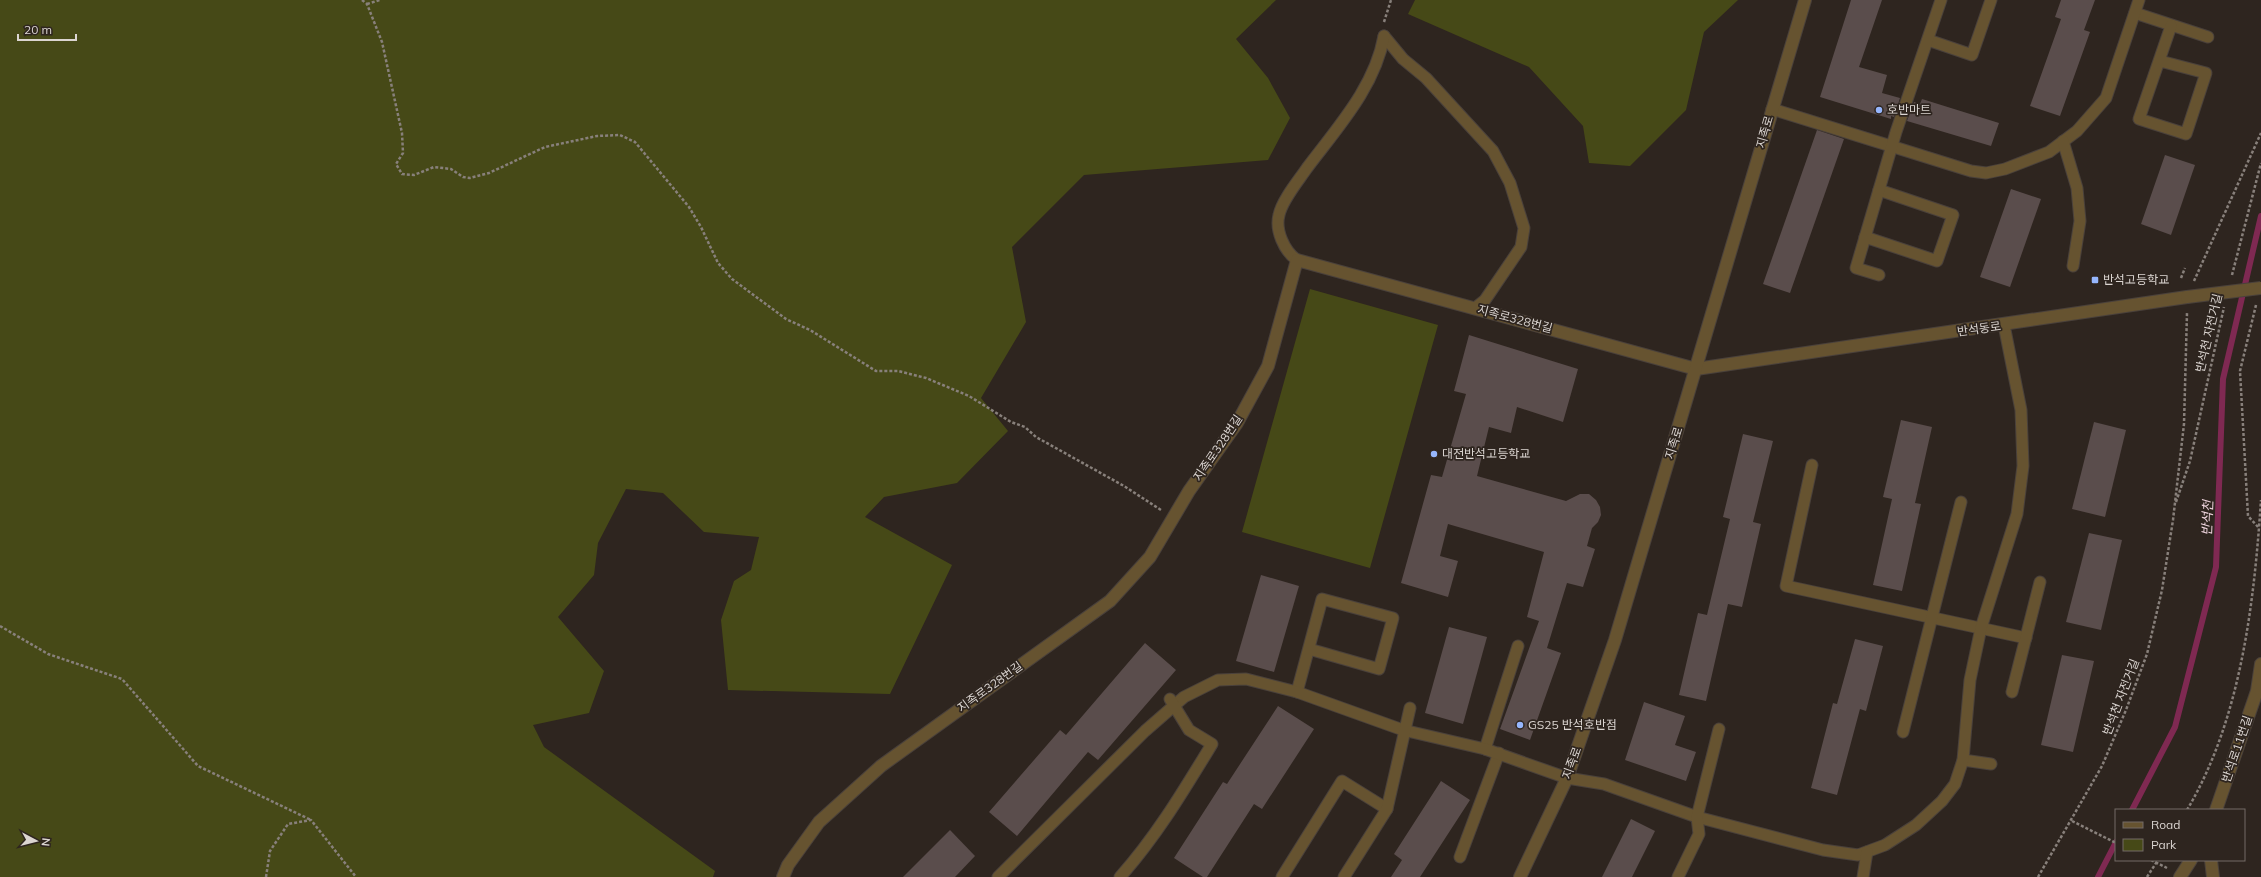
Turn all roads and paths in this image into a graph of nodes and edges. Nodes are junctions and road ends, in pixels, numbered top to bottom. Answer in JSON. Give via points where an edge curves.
{"nodes":[{"id":1,"x":362,"y":0,"type":"edge"},
{"id":2,"x":380,"y":0,"type":"edge"},
{"id":3,"x":1391,"y":0,"type":"edge"},
{"id":4,"x":1805,"y":0,"type":"edge"},
{"id":5,"x":1941,"y":0,"type":"edge"},
{"id":6,"x":1991,"y":0,"type":"edge"},
{"id":7,"x":2139,"y":0,"type":"edge"},
{"id":8,"x":367,"y":4,"type":"junction"},
{"id":9,"x":2135,"y":13,"type":"junction"},
{"id":10,"x":2171,"y":26,"type":"junction"},
{"id":11,"x":1384,"y":36,"type":"junction"},
{"id":12,"x":2208,"y":37,"type":"dead end"},
{"id":13,"x":1928,"y":40,"type":"junction"},
{"id":14,"x":2160,"y":61,"type":"junction"},
{"id":15,"x":1772,"y":109,"type":"junction"},
{"id":16,"x":2261,"y":133,"type":"edge"},
{"id":17,"x":2063,"y":142,"type":"junction"},
{"id":18,"x":1892,"y":147,"type":"junction"},
{"id":19,"x":2261,"y":163,"type":"edge"},
{"id":20,"x":1879,"y":190,"type":"junction"},
{"id":21,"x":1865,"y":237,"type":"junction"},
{"id":22,"x":1297,"y":260,"type":"junction"},
{"id":23,"x":2073,"y":266,"type":"dead end"},
{"id":24,"x":2185,"y":268,"type":"dead end"},
{"id":25,"x":1879,"y":275,"type":"dead end"},
{"id":26,"x":2181,"y":278,"type":"dead end"},
{"id":27,"x":2232,"y":278,"type":"dead end"},
{"id":28,"x":2261,"y":288,"type":"edge"},
{"id":29,"x":2187,"y":297,"type":"junction"},
{"id":30,"x":2257,"y":300,"type":"dead end"},
{"id":31,"x":2226,"y":301,"type":"dead end"},
{"id":32,"x":1475,"y":308,"type":"junction"},
{"id":33,"x":2004,"y":325,"type":"junction"},
{"id":34,"x":1696,"y":369,"type":"junction"},
{"id":35,"x":1812,"y":465,"type":"dead end"},
{"id":36,"x":2261,"y":500,"type":"edge"},
{"id":37,"x":1961,"y":502,"type":"dead end"},
{"id":38,"x":2174,"y":506,"type":"junction"},
{"id":39,"x":1174,"y":516,"type":"junction"},
{"id":40,"x":2259,"y":528,"type":"junction"},
{"id":41,"x":2040,"y":582,"type":"dead end"},
{"id":42,"x":1932,"y":618,"type":"junction"},
{"id":43,"x":0,"y":626,"type":"edge"},
{"id":44,"x":1981,"y":628,"type":"junction"},
{"id":45,"x":2026,"y":638,"type":"junction"},
{"id":46,"x":1518,"y":646,"type":"dead end"},
{"id":47,"x":1309,"y":649,"type":"junction"},
{"id":48,"x":2261,"y":664,"type":"edge"},
{"id":49,"x":2259,"y":690,"type":"edge"},
{"id":50,"x":1298,"y":692,"type":"junction"},
{"id":51,"x":2012,"y":692,"type":"dead end"},
{"id":52,"x":1172,"y":702,"type":"junction"},
{"id":53,"x":1410,"y":708,"type":"dead end"},
{"id":54,"x":1719,"y":729,"type":"dead end"},
{"id":55,"x":1403,"y":730,"type":"junction"},
{"id":56,"x":1903,"y":732,"type":"dead end"},
{"id":57,"x":1485,"y":749,"type":"junction"},
{"id":58,"x":1499,"y":754,"type":"junction"},
{"id":59,"x":1963,"y":760,"type":"junction"},
{"id":60,"x":1991,"y":764,"type":"dead end"},
{"id":61,"x":1567,"y":778,"type":"junction"},
{"id":62,"x":1387,"y":809,"type":"junction"},
{"id":63,"x":2187,"y":809,"type":"edge"},
{"id":64,"x":2216,"y":809,"type":"edge"},
{"id":65,"x":1697,"y":817,"type":"junction"},
{"id":66,"x":311,"y":820,"type":"junction"},
{"id":67,"x":2072,"y":821,"type":"junction"},
{"id":68,"x":2115,"y":843,"type":"edge"},
{"id":69,"x":1867,"y":852,"type":"junction"},
{"id":70,"x":1460,"y":857,"type":"dead end"},
{"id":71,"x":2157,"y":861,"type":"edge"},
{"id":72,"x":2190,"y":861,"type":"edge"},
{"id":73,"x":2211,"y":861,"type":"edge"},
{"id":74,"x":266,"y":877,"type":"edge"},
{"id":75,"x":356,"y":877,"type":"edge"},
{"id":76,"x":782,"y":877,"type":"edge"},
{"id":77,"x":998,"y":877,"type":"edge"},
{"id":78,"x":1120,"y":877,"type":"edge"},
{"id":79,"x":1282,"y":877,"type":"edge"},
{"id":80,"x":1344,"y":877,"type":"edge"},
{"id":81,"x":1520,"y":877,"type":"edge"},
{"id":82,"x":1678,"y":877,"type":"edge"},
{"id":83,"x":1864,"y":877,"type":"edge"},
{"id":84,"x":2038,"y":877,"type":"edge"},
{"id":85,"x":2147,"y":877,"type":"edge"},
{"id":86,"x":2180,"y":877,"type":"edge"},
{"id":87,"x":2213,"y":877,"type":"edge"}],
"edges":[{"from":1,"to":8,"type":"path"},
{"from":2,"to":8,"type":"path"},
{"from":3,"to":11,"type":"path","via":[[1383,26]]},
{"from":4,"to":15,"type":"street","name":"지족로"},
{"from":5,"to":13,"type":"lane"},
{"from":6,"to":13,"type":"lane","via":[[1972,55]]},
{"from":7,"to":9,"type":"lane"},
{"from":8,"to":39,"type":"path","via":[[382,42],[402,133],[403,153],[396,164],[402,174],[414,175],[434,167],[451,169],[463,177],[470,178],[489,173],[545,147],[598,136],[620,135],[635,142],[689,207],[718,263],[732,279],[786,319],[815,333],[876,371],[898,371],[926,378],[969,396],[1010,422],[1025,427],[1064,454]]},
{"from":9,"to":10,"type":"lane"},
{"from":9,"to":17,"type":"lane","via":[[2106,98],[2077,131]]},
{"from":10,"to":12,"type":"lane"},
{"from":10,"to":14,"type":"lane"},
{"from":11,"to":22,"type":"lane","via":[[1363,93],[1294,187],[1279,215],[1280,238],[1290,255]]},
{"from":11,"to":32,"type":"lane","via":[[1403,59],[1426,78],[1493,151],[1510,182],[1524,228],[1521,247],[1485,300]]},
{"from":13,"to":18,"type":"lane"},
{"from":14,"to":14,"type":"lane","via":[[2139,119],[2186,134],[2206,73]]},
{"from":15,"to":18,"type":"lane"},
{"from":15,"to":34,"type":"street","name":"지족로"},
{"from":16,"to":29,"type":"path"},
{"from":17,"to":18,"type":"lane","via":[[2049,152],[2005,169],[1986,172],[1971,171]]},
{"from":17,"to":23,"type":"lane","via":[[2077,188],[2080,221]]},
{"from":18,"to":20,"type":"lane"},
{"from":19,"to":27,"type":"path"},
{"from":20,"to":21,"type":"lane"},
{"from":20,"to":21,"type":"lane","via":[[1953,215],[1937,261]]},
{"from":21,"to":25,"type":"lane","via":[[1856,268]]},
{"from":22,"to":32,"type":"street","name":"지족로328번길"},
{"from":22,"to":39,"type":"street","name":"지족로328번길","via":[[1268,366],[1236,423]]},
{"from":24,"to":26,"type":"path"},
{"from":28,"to":29,"type":"street","name":"반석동로","bridge":true},
{"from":29,"to":33,"type":"street","name":"반석동로"},
{"from":29,"to":38,"type":"path","name":"반석천 자전거길","via":[[2184,424]]},
{"from":30,"to":40,"type":"path","via":[[2240,371],[2248,516]]},
{"from":31,"to":38,"type":"path","name":"반석천 자전거길","via":[[2190,461]]},
{"from":32,"to":34,"type":"street","name":"지족로328번길"},
{"from":33,"to":34,"type":"street","name":"반석동로"},
{"from":33,"to":44,"type":"lane","via":[[2021,410],[2023,466],[2017,514]]},
{"from":34,"to":61,"type":"street","name":"지족로","via":[[1615,640]]},
{"from":35,"to":42,"type":"lane","via":[[1786,586]]},
{"from":36,"to":40,"type":"path"},
{"from":37,"to":42,"type":"lane"},
{"from":38,"to":67,"type":"path","name":"반석천 자전거길","via":[[2162,590],[2147,654],[2102,766]]},
{"from":39,"to":76,"type":"street","name":"지족로328번길","via":[[1150,557],[1110,601],[881,766],[819,822]]},
{"from":40,"to":63,"type":"path","via":[[2248,629],[2234,690],[2222,734]]},
{"from":41,"to":45,"type":"lane"},
{"from":42,"to":44,"type":"lane"},
{"from":42,"to":56,"type":"lane"},
{"from":43,"to":66,"type":"path","via":[[48,654],[122,679],[198,766]]},
{"from":44,"to":45,"type":"lane"},
{"from":44,"to":59,"type":"lane","via":[[1970,680]]},
{"from":45,"to":51,"type":"lane"},
{"from":46,"to":57,"type":"lane"},
{"from":47,"to":47,"type":"lane","via":[[1322,599],[1393,618],[1379,668]]},
{"from":47,"to":50,"type":"lane"},
{"from":48,"to":49,"type":"street"},
{"from":49,"to":64,"type":"street","name":"반석로11번길"},
{"from":50,"to":52,"type":"lane","via":[[1246,679],[1218,680]]},
{"from":50,"to":55,"type":"lane"},
{"from":52,"to":77,"type":"lane"},
{"from":52,"to":78,"type":"lane","via":[[1189,730],[1212,744],[1182,793]]},
{"from":53,"to":55,"type":"lane"},
{"from":54,"to":65,"type":"lane"},
{"from":55,"to":57,"type":"lane"},
{"from":55,"to":62,"type":"lane"},
{"from":57,"to":58,"type":"lane"},
{"from":58,"to":61,"type":"lane"},
{"from":58,"to":70,"type":"lane"},
{"from":59,"to":60,"type":"lane"},
{"from":59,"to":69,"type":"lane","via":[[1955,784],[1942,801],[1916,825],[1885,845]]},
{"from":61,"to":65,"type":"lane","via":[[1604,784]]},
{"from":61,"to":81,"type":"street","name":"지족로"},
{"from":62,"to":79,"type":"lane","via":[[1342,781]]},
{"from":62,"to":80,"type":"lane"},
{"from":65,"to":69,"type":"lane","via":[[1823,850],[1858,855]]},
{"from":65,"to":82,"type":"lane","via":[[1699,834]]},
{"from":66,"to":74,"type":"path","via":[[288,824],[270,851]]},
{"from":66,"to":75,"type":"path"},
{"from":67,"to":68,"type":"path"},
{"from":67,"to":84,"type":"path","name":"반석천 자전거길"},
{"from":69,"to":83,"type":"lane"},
{"from":71,"to":85,"type":"path"},
{"from":72,"to":86,"type":"street"},
{"from":73,"to":87,"type":"street"}]}
